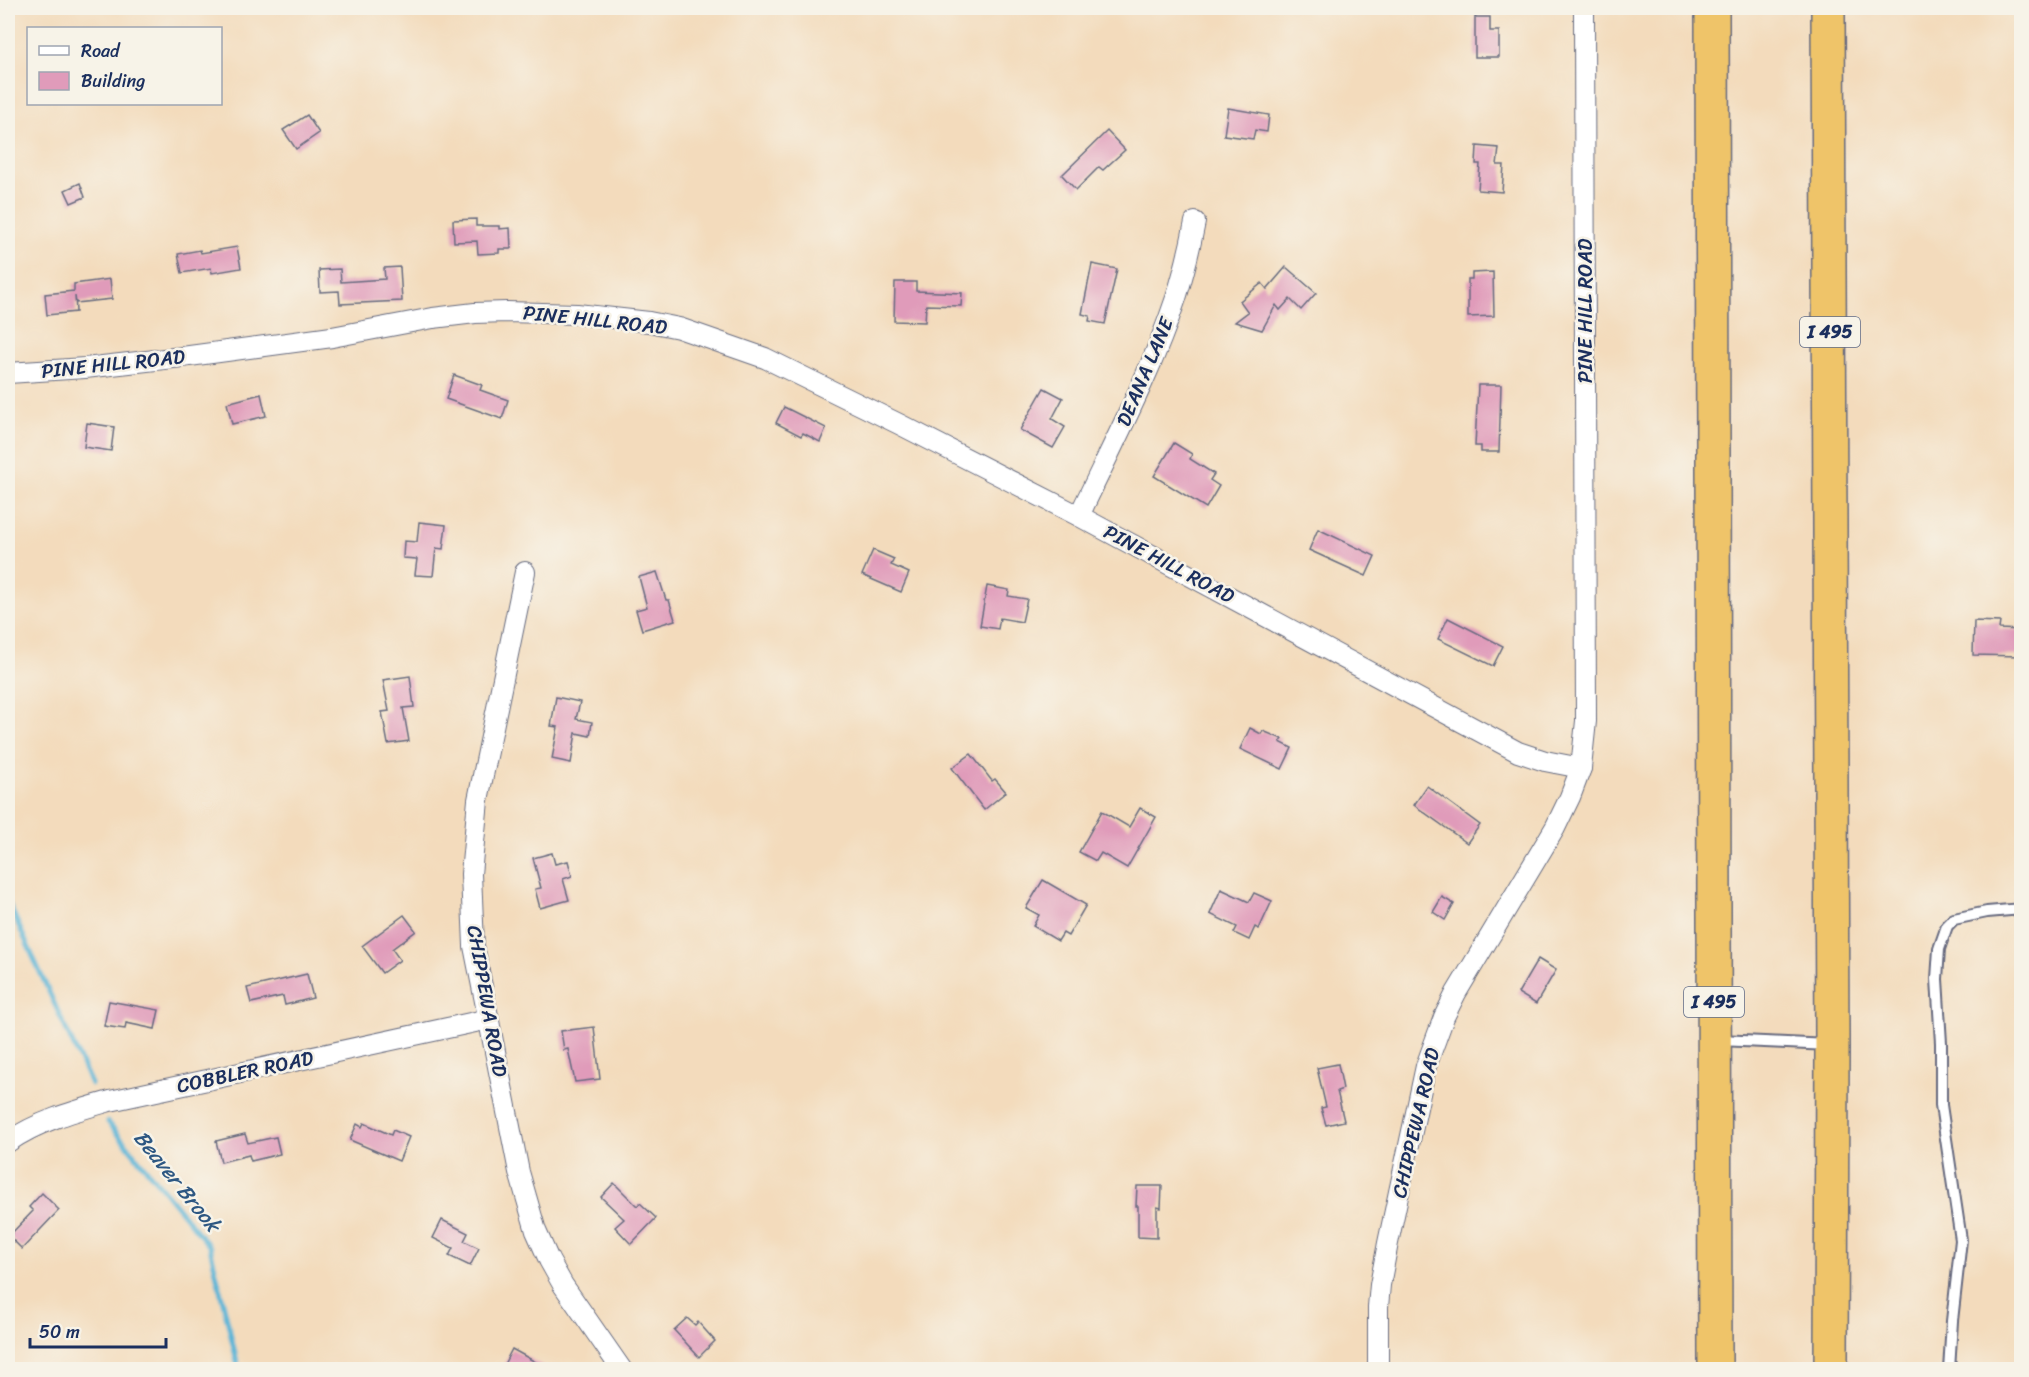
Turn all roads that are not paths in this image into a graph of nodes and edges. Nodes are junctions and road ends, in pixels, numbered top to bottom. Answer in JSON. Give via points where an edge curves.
{"nodes":[{"id":1,"x":1584,"y":8,"type":"edge"},
{"id":2,"x":1712,"y":8,"type":"edge"},
{"id":3,"x":1828,"y":8,"type":"edge"},
{"id":4,"x":1195,"y":222,"type":"dead end"},
{"id":5,"x":8,"y":374,"type":"edge"},
{"id":6,"x":1079,"y":516,"type":"junction"},
{"id":7,"x":525,"y":572,"type":"dead end"},
{"id":8,"x":1581,"y":768,"type":"junction"},
{"id":9,"x":2022,"y":909,"type":"edge"},
{"id":10,"x":489,"y":1020,"type":"junction"},
{"id":11,"x":1714,"y":1040,"type":"junction"},
{"id":12,"x":1832,"y":1045,"type":"junction"},
{"id":13,"x":8,"y":1142,"type":"edge"},
{"id":14,"x":622,"y":1370,"type":"edge"},
{"id":15,"x":1378,"y":1370,"type":"edge"},
{"id":16,"x":1714,"y":1370,"type":"edge"},
{"id":17,"x":1831,"y":1370,"type":"edge"},
{"id":18,"x":1949,"y":1370,"type":"edge"}],
"edges":[{"from":1,"to":8,"type":"street","name":"PINE HILL ROAD","via":[[1586,721]]},
{"from":2,"to":11,"type":"highway","number":"I 495"},
{"from":3,"to":12,"type":"highway","number":"I 495"},
{"from":4,"to":6,"type":"street","name":"DEANA LANE","via":[[1163,334]]},
{"from":5,"to":6,"type":"street","name":"PINE HILL ROAD","via":[[192,356],[475,313],[612,317],[679,328],[765,358]]},
{"from":6,"to":8,"type":"street","name":"PINE HILL ROAD","via":[[1505,746],[1531,757]]},
{"from":7,"to":10,"type":"street","name":"CHIPPEWA ROAD","via":[[482,782],[472,862],[474,946]]},
{"from":8,"to":15,"type":"street","name":"CHIPPEWA ROAD","via":[[1555,828],[1456,993],[1434,1041],[1380,1285]]},
{"from":9,"to":18,"type":"lane","via":[[1954,919],[1947,926],[1940,949],[1937,979],[1941,1105],[1961,1240]]},
{"from":10,"to":13,"type":"street","name":"COBBLER ROAD","via":[[110,1101],[63,1115]]},
{"from":10,"to":14,"type":"street","name":"CHIPPEWA ROAD","via":[[519,1172],[536,1231],[563,1285]]},
{"from":11,"to":12,"type":"lane"},
{"from":11,"to":16,"type":"highway","number":"I 495"},
{"from":12,"to":17,"type":"highway","number":"I 495"}]}
